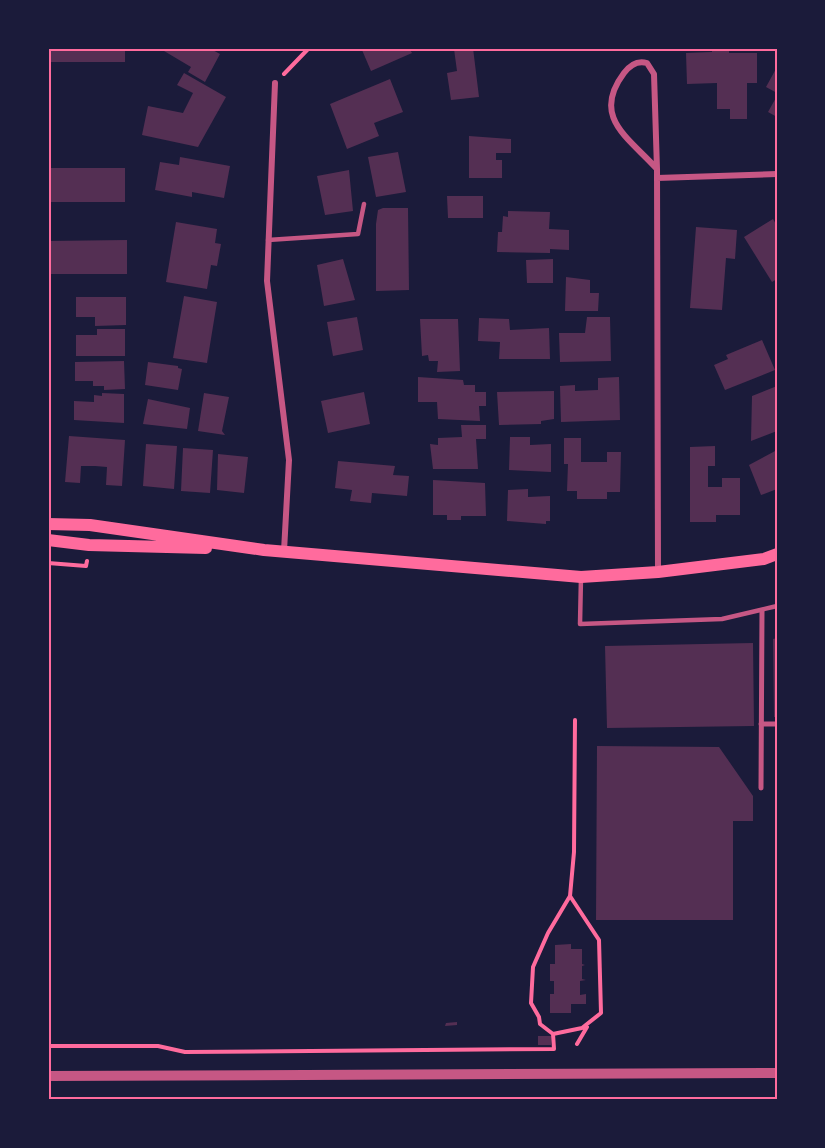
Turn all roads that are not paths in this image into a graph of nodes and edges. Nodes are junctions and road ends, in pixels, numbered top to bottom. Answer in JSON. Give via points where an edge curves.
{"nodes":[{"id":1,"x":275,"y":83,"type":"road end"},
{"id":2,"x":657,"y":168,"type":"junction"},
{"id":3,"x":777,"y":174,"type":"edge"},
{"id":4,"x":657,"y":178,"type":"junction"},
{"id":5,"x":364,"y":204,"type":"dead end"},
{"id":6,"x":268,"y":240,"type":"junction"},
{"id":7,"x":48,"y":524,"type":"edge"},
{"id":8,"x":48,"y":540,"type":"edge"},
{"id":9,"x":264,"y":550,"type":"junction"},
{"id":10,"x":284,"y":551,"type":"junction"},
{"id":11,"x":777,"y":554,"type":"edge"},
{"id":12,"x":658,"y":572,"type":"junction"},
{"id":13,"x":581,"y":577,"type":"junction"},
{"id":14,"x":777,"y":606,"type":"edge"},
{"id":15,"x":762,"y":611,"type":"junction"},
{"id":16,"x":761,"y":724,"type":"junction"},
{"id":17,"x":777,"y":724,"type":"edge"},
{"id":18,"x":761,"y":788,"type":"dead end"},
{"id":19,"x":777,"y":1074,"type":"edge"},
{"id":20,"x":48,"y":1076,"type":"edge"}],
"edges":[{"from":1,"to":6,"type":"street"},
{"from":2,"to":2,"type":"street","via":[[610,115],[612,91],[635,63],[647,63],[654,74]]},
{"from":2,"to":4,"type":"street"},
{"from":3,"to":4,"type":"street"},
{"from":4,"to":12,"type":"street"},
{"from":5,"to":6,"type":"lane","via":[[358,234]]},
{"from":6,"to":10,"type":"street","via":[[267,281],[289,460]]},
{"from":7,"to":9,"type":"main road","via":[[90,525]]},
{"from":8,"to":9,"type":"main road","via":[[89,545]]},
{"from":9,"to":10,"type":"main road"},
{"from":10,"to":13,"type":"main road"},
{"from":11,"to":12,"type":"main road","via":[[764,560]]},
{"from":12,"to":13,"type":"main road"},
{"from":13,"to":15,"type":"lane","via":[[580,624],[722,619]]},
{"from":14,"to":15,"type":"lane"},
{"from":15,"to":16,"type":"street"},
{"from":16,"to":17,"type":"street"},
{"from":16,"to":18,"type":"street"},
{"from":19,"to":20,"type":"street"}]}
